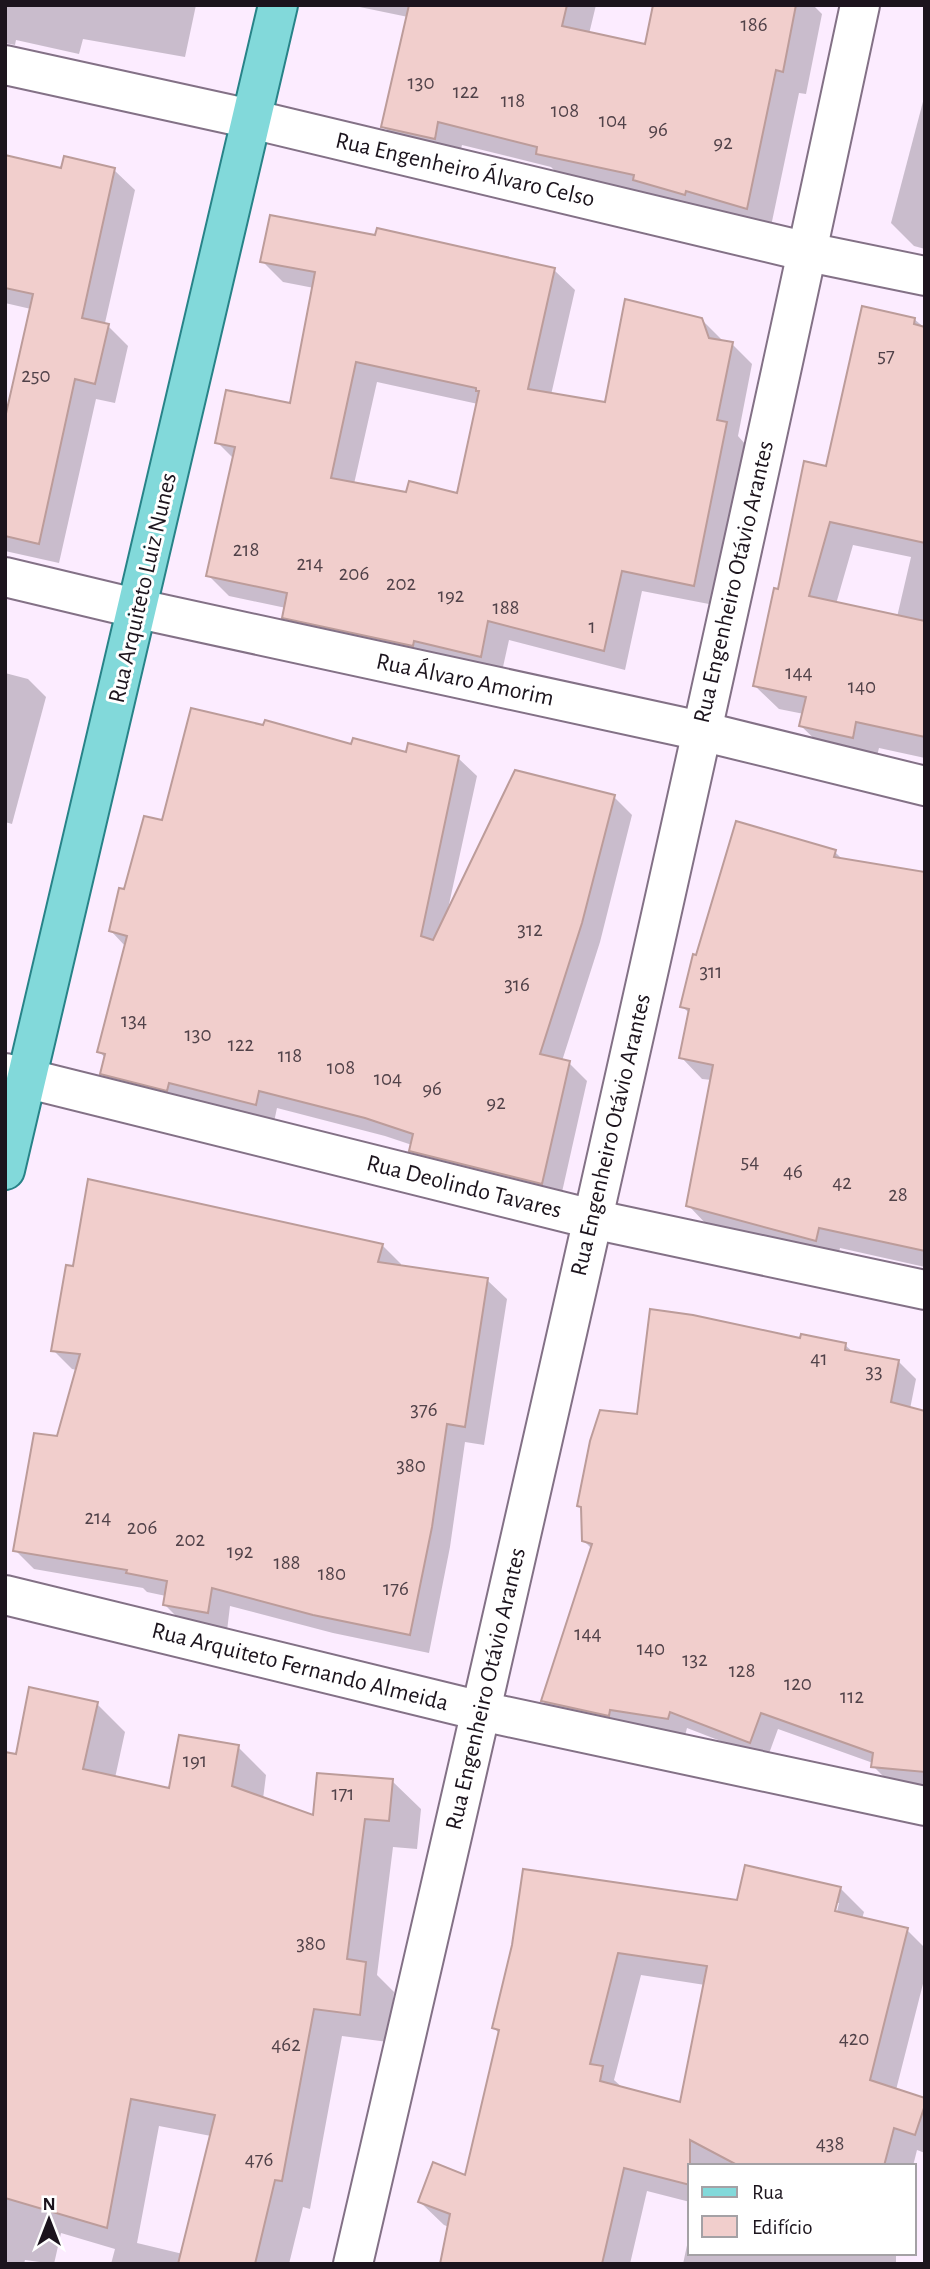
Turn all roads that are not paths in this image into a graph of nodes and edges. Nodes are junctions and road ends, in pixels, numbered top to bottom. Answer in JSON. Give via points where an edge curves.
{"nodes":[{"id":1,"x":278,"y":5,"type":"edge"},
{"id":2,"x":860,"y":5,"type":"edge"},
{"id":3,"x":5,"y":65,"type":"edge"},
{"id":4,"x":251,"y":119,"type":"junction"},
{"id":5,"x":808,"y":252,"type":"junction"},
{"id":6,"x":925,"y":276,"type":"edge"},
{"id":7,"x":5,"y":577,"type":"edge"},
{"id":8,"x":139,"y":609,"type":"junction"},
{"id":9,"x":701,"y":731,"type":"junction"},
{"id":10,"x":925,"y":786,"type":"edge"},
{"id":11,"x":16,"y":1075,"type":"edge"},
{"id":12,"x":5,"y":1170,"type":"edge"},
{"id":13,"x":592,"y":1219,"type":"junction"},
{"id":14,"x":925,"y":1290,"type":"edge"},
{"id":15,"x":5,"y":1595,"type":"edge"},
{"id":16,"x":481,"y":1711,"type":"junction"},
{"id":17,"x":925,"y":1806,"type":"edge"},
{"id":18,"x":353,"y":2264,"type":"edge"}],
"edges":[{"from":1,"to":4,"type":"main road","name":"Rua Arquiteto Luiz Nunes"},
{"from":2,"to":5,"type":"street","name":"Rua Engenheiro Otávio Arantes"},
{"from":3,"to":4,"type":"street","name":"Rua Engenheiro Álvaro Celso"},
{"from":4,"to":5,"type":"street","name":"Rua Engenheiro Álvaro Celso"},
{"from":4,"to":8,"type":"main road","name":"Rua Arquiteto Luiz Nunes"},
{"from":5,"to":6,"type":"street","name":"Rua Engenheiro Álvaro Celso"},
{"from":5,"to":9,"type":"street","name":"Rua Engenheiro Otávio Arantes"},
{"from":7,"to":8,"type":"street","name":"Rua Álvaro Amorim"},
{"from":8,"to":9,"type":"street","name":"Rua Álvaro Amorim"},
{"from":8,"to":11,"type":"main road","name":"Rua Arquiteto Luiz Nunes"},
{"from":9,"to":10,"type":"street","name":"Rua Álvaro Amorim"},
{"from":9,"to":13,"type":"street","name":"Rua Engenheiro Otávio Arantes"},
{"from":11,"to":12,"type":"main road","name":"Rua Arquiteto Luiz Nunes"},
{"from":11,"to":13,"type":"street","name":"Rua Deolindo Tavares"},
{"from":13,"to":14,"type":"street","name":"Rua Deolindo Tavares"},
{"from":13,"to":16,"type":"street","name":"Rua Engenheiro Otávio Arantes"},
{"from":15,"to":16,"type":"street","name":"Rua Arquiteto Fernando Almeida"},
{"from":16,"to":17,"type":"street","name":"Rua Arquiteto Fernando Almeida"},
{"from":16,"to":18,"type":"street","name":"Rua Engenheiro Otávio Arantes"}]}
